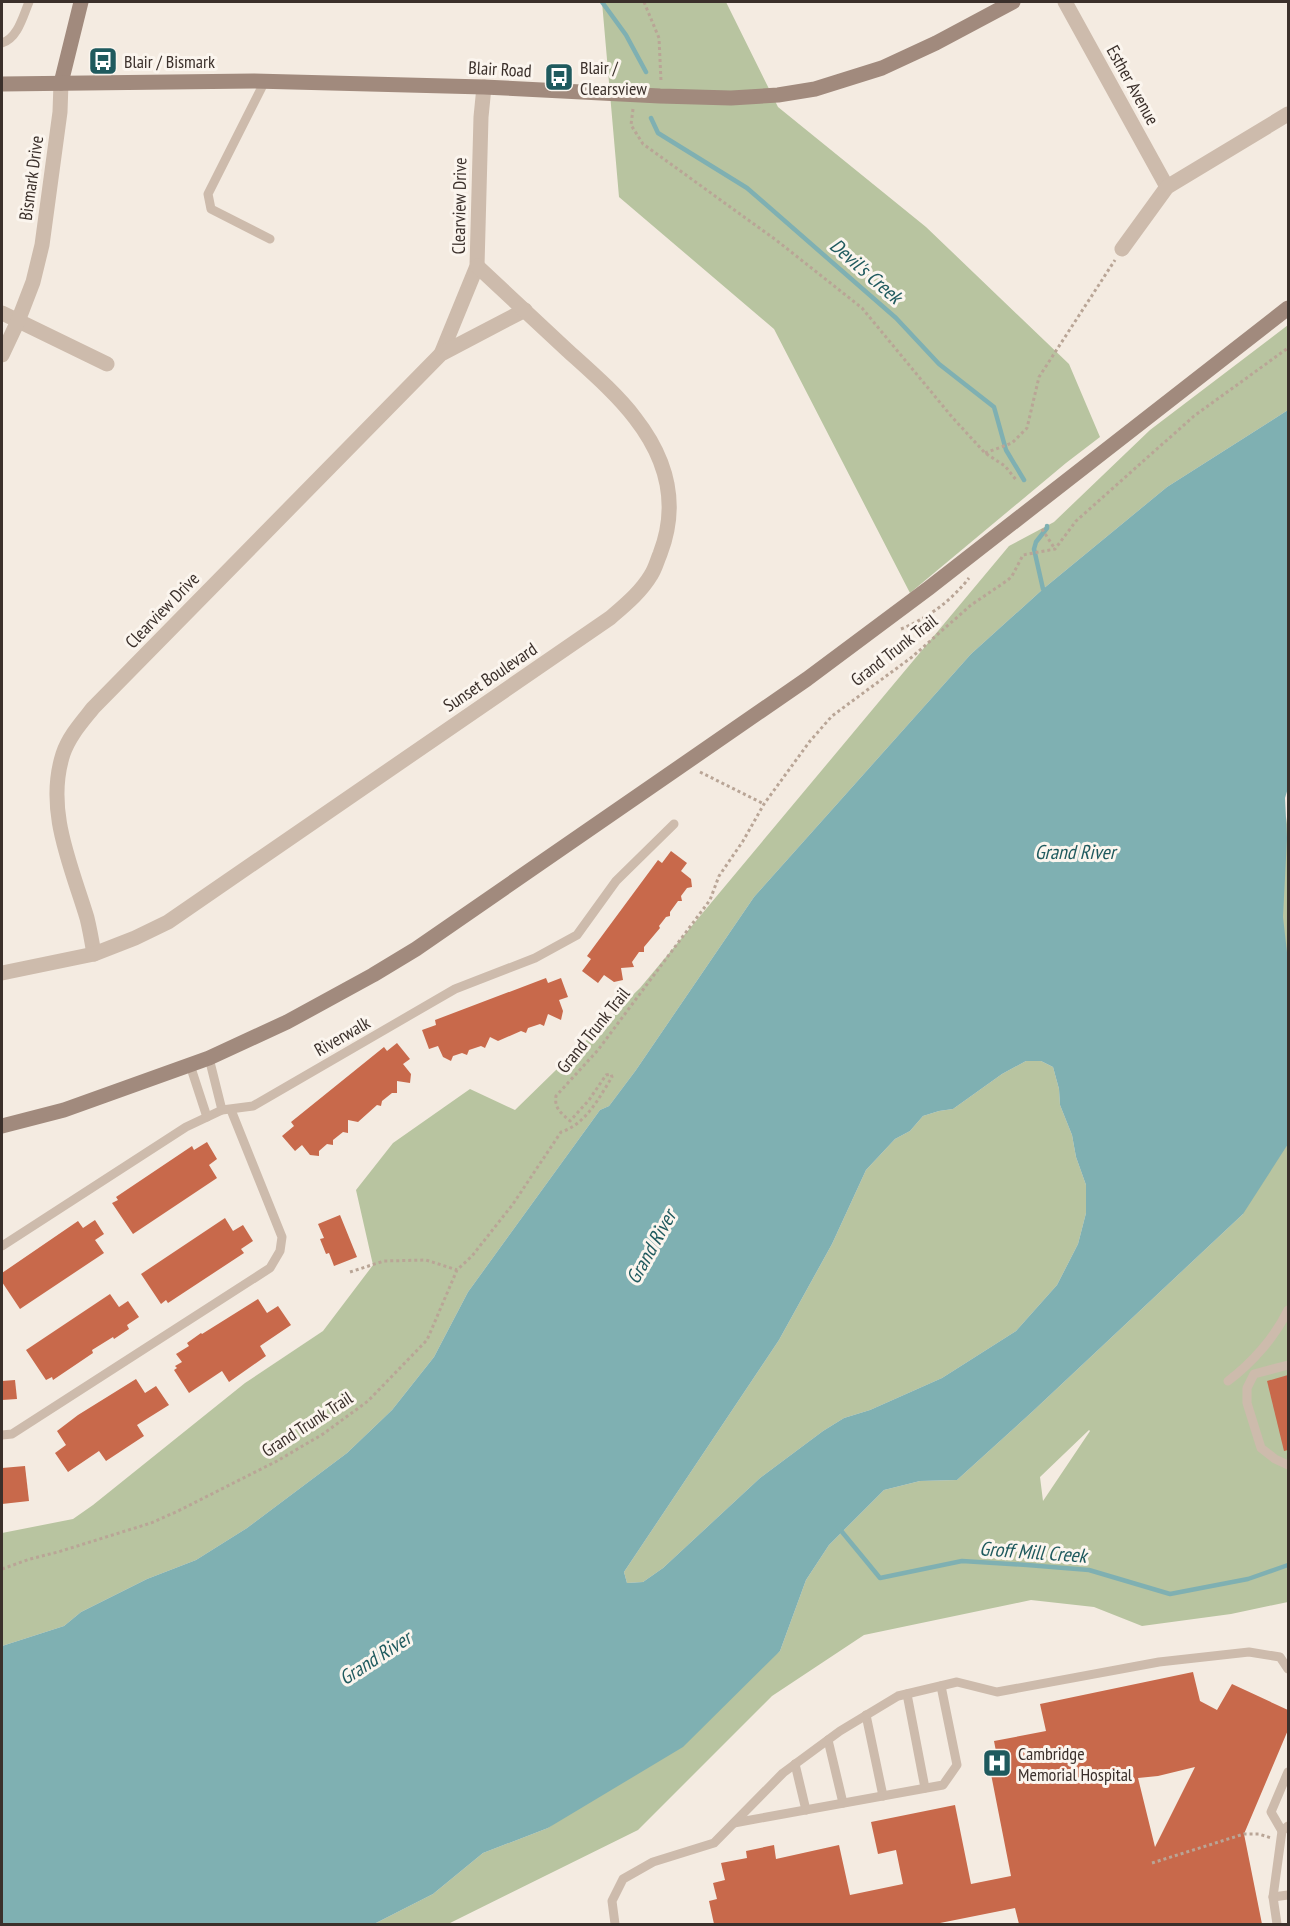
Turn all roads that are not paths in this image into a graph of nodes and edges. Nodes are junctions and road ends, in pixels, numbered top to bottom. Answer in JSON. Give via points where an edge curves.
{"nodes":[{"id":1,"x":29,"y":2,"type":"edge"},
{"id":2,"x":81,"y":2,"type":"edge"},
{"id":3,"x":1013,"y":2,"type":"edge"},
{"id":4,"x":1065,"y":2,"type":"edge"},
{"id":5,"x":2,"y":43,"type":"edge"},
{"id":6,"x":265,"y":81,"type":"junction"},
{"id":7,"x":61,"y":83,"type":"junction"},
{"id":8,"x":2,"y":84,"type":"edge"},
{"id":9,"x":484,"y":87,"type":"junction"},
{"id":10,"x":1288,"y":114,"type":"edge"},
{"id":11,"x":1167,"y":187,"type":"junction"},
{"id":12,"x":270,"y":239,"type":"dead end"},
{"id":13,"x":1122,"y":249,"type":"road end"},
{"id":14,"x":477,"y":266,"type":"junction"},
{"id":15,"x":1288,"y":308,"type":"edge"},
{"id":16,"x":525,"y":310,"type":"junction"},
{"id":17,"x":2,"y":313,"type":"edge"},
{"id":18,"x":18,"y":321,"type":"junction"},
{"id":19,"x":441,"y":354,"type":"junction"},
{"id":20,"x":2,"y":355,"type":"edge"},
{"id":21,"x":107,"y":364,"type":"dead end"},
{"id":22,"x":674,"y":824,"type":"dead end"},
{"id":23,"x":94,"y":954,"type":"junction"},
{"id":24,"x":2,"y":973,"type":"edge"},
{"id":25,"x":209,"y":1058,"type":"junction"},
{"id":26,"x":190,"y":1065,"type":"junction"},
{"id":27,"x":227,"y":1110,"type":"junction"},
{"id":28,"x":207,"y":1117,"type":"junction"},
{"id":29,"x":2,"y":1126,"type":"edge"},
{"id":30,"x":2,"y":1246,"type":"edge"},
{"id":31,"x":1288,"y":1310,"type":"edge"},
{"id":32,"x":1288,"y":1365,"type":"edge"},
{"id":33,"x":1228,"y":1382,"type":"dead end"},
{"id":34,"x":2,"y":1435,"type":"edge"},
{"id":35,"x":1288,"y":1465,"type":"edge"},
{"id":36,"x":1288,"y":1669,"type":"edge"},
{"id":37,"x":941,"y":1686,"type":"junction"},
{"id":38,"x":907,"y":1694,"type":"junction"},
{"id":39,"x":866,"y":1715,"type":"junction"},
{"id":40,"x":828,"y":1740,"type":"junction"},
{"id":41,"x":795,"y":1764,"type":"junction"},
{"id":42,"x":1288,"y":1772,"type":"edge"},
{"id":43,"x":925,"y":1788,"type":"junction"},
{"id":44,"x":883,"y":1796,"type":"junction"},
{"id":45,"x":843,"y":1803,"type":"junction"},
{"id":46,"x":806,"y":1810,"type":"junction"},
{"id":47,"x":735,"y":1823,"type":"junction"},
{"id":48,"x":1285,"y":1828,"type":"edge"},
{"id":49,"x":1278,"y":1860,"type":"junction"},
{"id":50,"x":1288,"y":1863,"type":"edge"},
{"id":51,"x":1288,"y":1895,"type":"edge"},
{"id":52,"x":1273,"y":1897,"type":"junction"},
{"id":53,"x":615,"y":1924,"type":"edge"},
{"id":54,"x":1277,"y":1924,"type":"edge"}],
"edges":[{"from":1,"to":5,"type":"lane","via":[[15,33]]},
{"from":2,"to":7,"type":"main road","name":"Bismark Drive"},
{"from":3,"to":9,"type":"main road","name":"Blair Road","via":[[882,68],[815,89],[778,95],[660,96]]},
{"from":4,"to":11,"type":"street","name":"Esther Avenue"},
{"from":6,"to":7,"type":"main road","name":"Blair Road"},
{"from":6,"to":9,"type":"main road","name":"Blair Road"},
{"from":6,"to":12,"type":"lane","via":[[208,194],[212,209]]},
{"from":7,"to":8,"type":"main road","name":"Blair Road"},
{"from":7,"to":18,"type":"street","name":"Bismark Drive","via":[[42,245]]},
{"from":9,"to":14,"type":"street","name":"Clearview Drive"},
{"from":10,"to":11,"type":"street"},
{"from":11,"to":13,"type":"street"},
{"from":14,"to":16,"type":"street","name":"Sunset Boulevard"},
{"from":14,"to":19,"type":"street","name":"Clearview Drive"},
{"from":15,"to":25,"type":"main road","via":[[807,679],[416,949],[286,1022]]},
{"from":16,"to":19,"type":"street","name":"Clearview Drive"},
{"from":16,"to":23,"type":"street","name":"Sunset Boulevard","via":[[635,417],[651,441],[666,473],[670,502],[669,525],[651,575],[610,618],[168,922]]},
{"from":17,"to":18,"type":"street"},
{"from":18,"to":20,"type":"street","name":"Bismark Drive"},
{"from":18,"to":21,"type":"street"},
{"from":19,"to":23,"type":"street","name":"Clearview Drive","via":[[76,729],[64,752],[56,798],[65,850],[88,921]]},
{"from":22,"to":27,"type":"lane","name":"Riverwalk","via":[[616,881],[577,934],[535,958],[455,989],[253,1106]]},
{"from":23,"to":24,"type":"street","name":"Sunset Boulevard"},
{"from":25,"to":26,"type":"main road"},
{"from":25,"to":27,"type":"lane"},
{"from":26,"to":28,"type":"lane"},
{"from":26,"to":29,"type":"main road","via":[[64,1110]]},
{"from":27,"to":28,"type":"lane","name":"Riverwalk"},
{"from":27,"to":34,"type":"lane","via":[[282,1237],[280,1251],[270,1268],[12,1434]]},
{"from":28,"to":30,"type":"lane","name":"Riverwalk"},
{"from":31,"to":33,"type":"lane","via":[[1278,1331]]},
{"from":32,"to":35,"type":"lane","via":[[1254,1374],[1247,1388],[1247,1403],[1261,1448]]},
{"from":36,"to":37,"type":"lane","via":[[1280,1657],[1249,1652],[1159,1662],[997,1692],[957,1682]]},
{"from":37,"to":38,"type":"lane"},
{"from":37,"to":43,"type":"lane","via":[[957,1765],[943,1785]]},
{"from":38,"to":39,"type":"lane"},
{"from":38,"to":43,"type":"lane"},
{"from":39,"to":40,"type":"lane"},
{"from":39,"to":44,"type":"lane"},
{"from":40,"to":41,"type":"lane"},
{"from":40,"to":45,"type":"lane"},
{"from":41,"to":46,"type":"lane"},
{"from":41,"to":47,"type":"lane"},
{"from":42,"to":48,"type":"lane","via":[[1271,1812]]},
{"from":43,"to":44,"type":"lane"},
{"from":44,"to":45,"type":"lane"},
{"from":45,"to":46,"type":"lane"},
{"from":46,"to":47,"type":"lane"},
{"from":47,"to":53,"type":"lane","via":[[714,1843],[653,1862],[622,1879],[612,1901]]},
{"from":48,"to":49,"type":"lane"},
{"from":49,"to":50,"type":"lane"},
{"from":49,"to":52,"type":"lane"},
{"from":51,"to":52,"type":"lane"},
{"from":52,"to":54,"type":"lane"}]}
